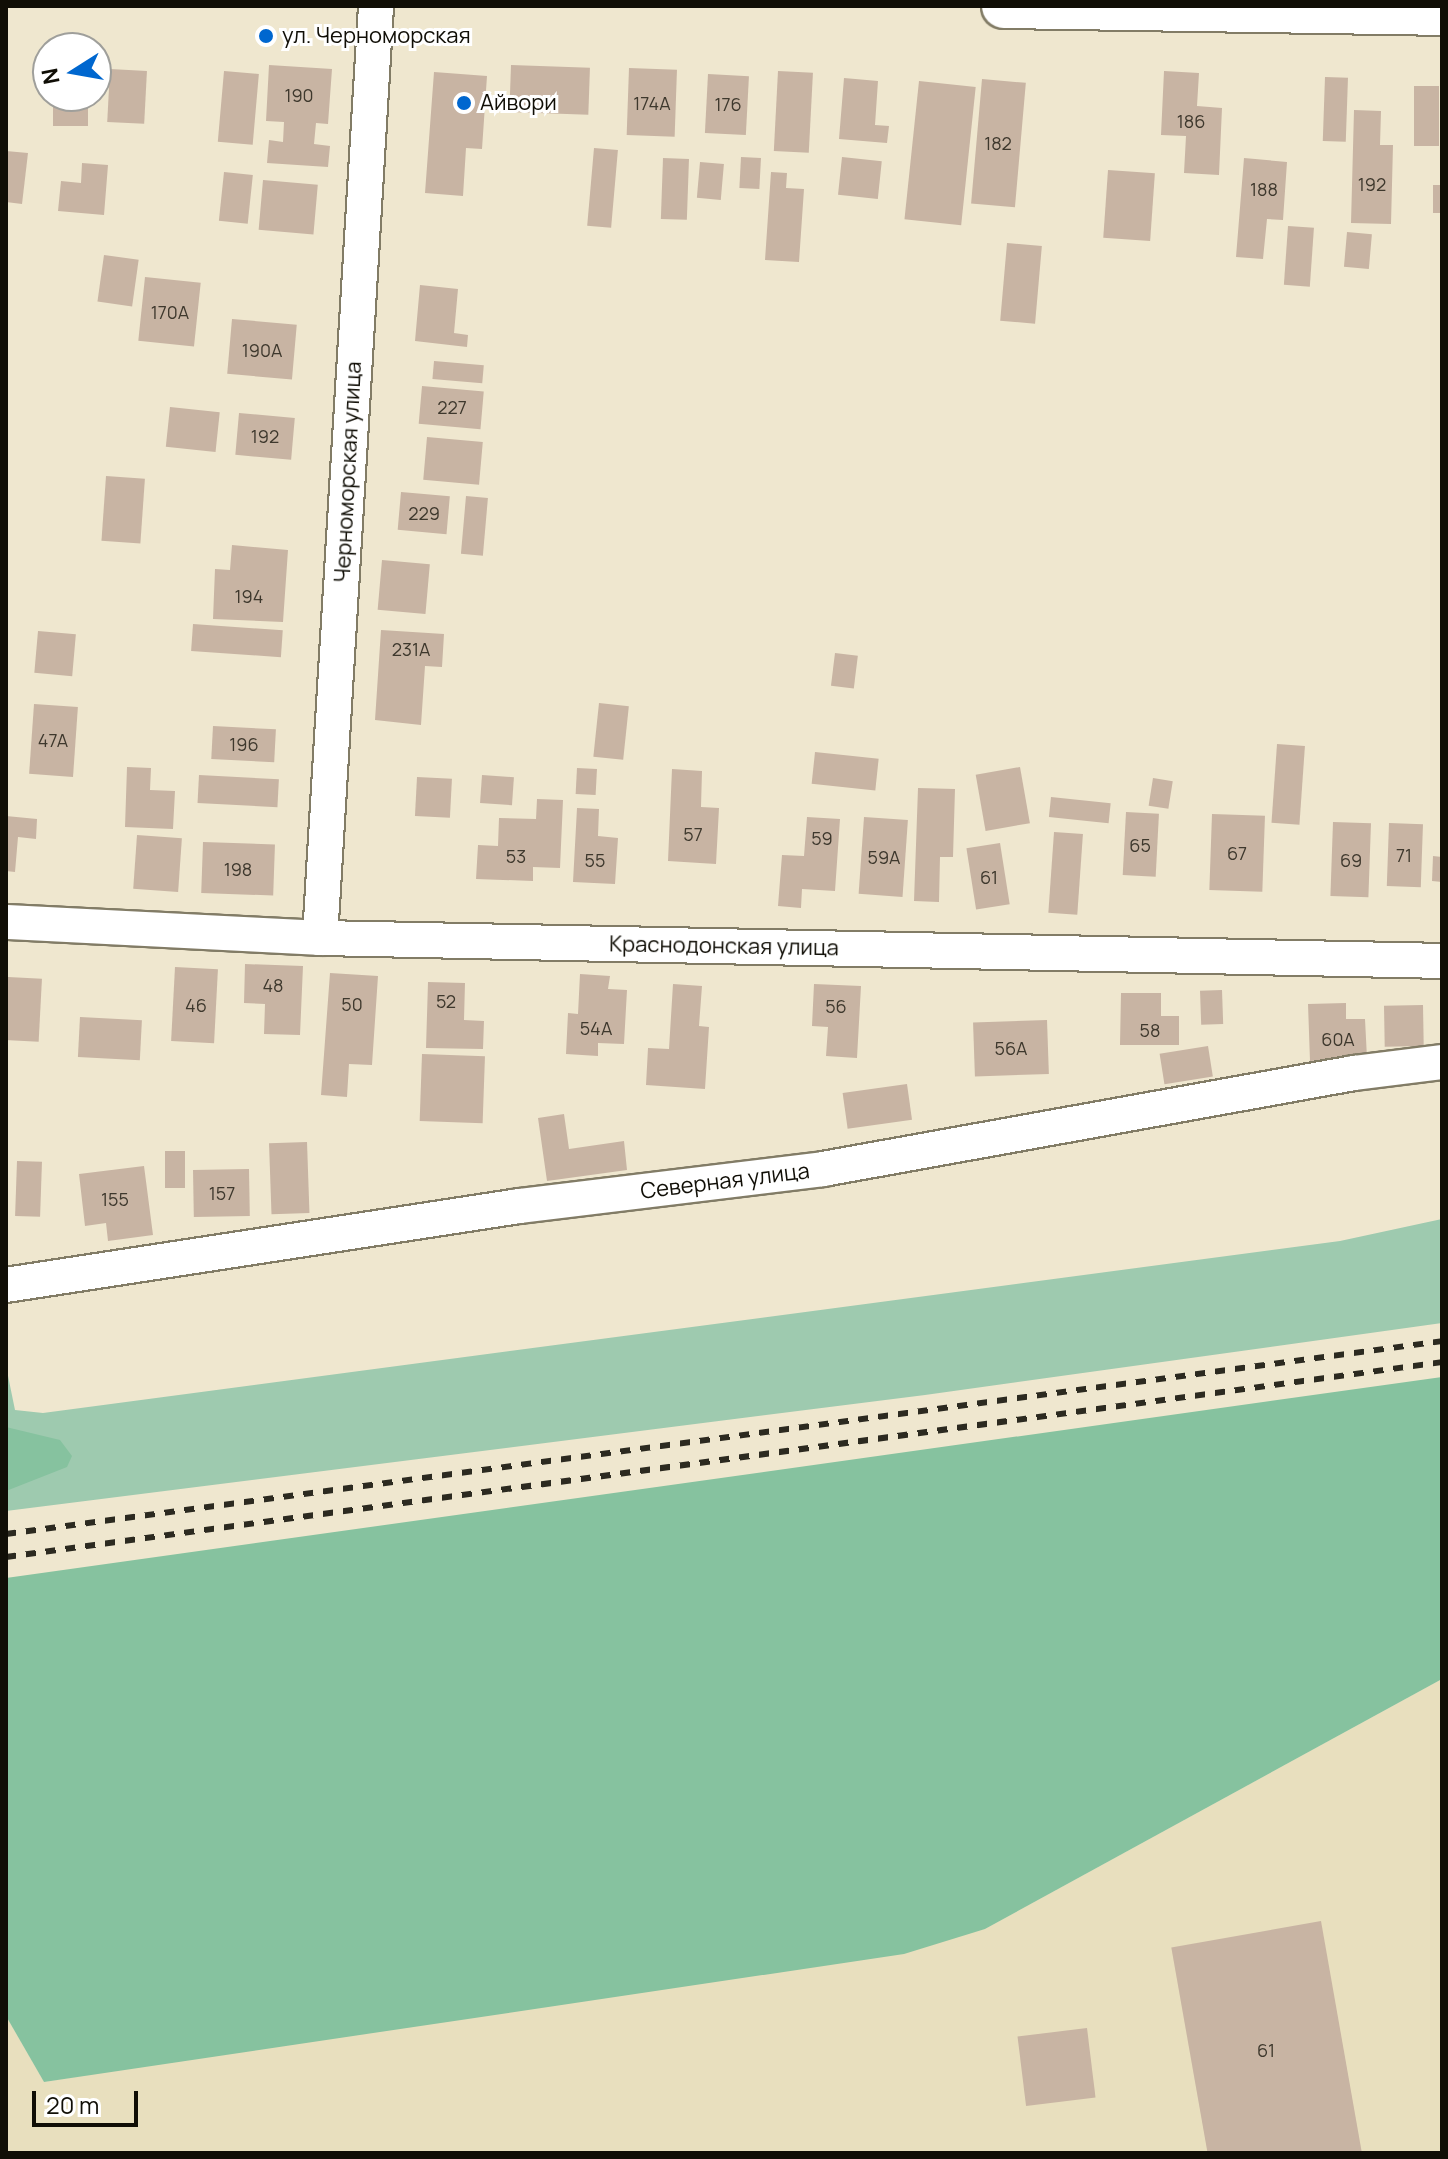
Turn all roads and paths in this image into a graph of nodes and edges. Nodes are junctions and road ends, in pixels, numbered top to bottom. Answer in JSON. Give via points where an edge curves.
{"nodes":[{"id":1,"x":376,"y":6,"type":"edge"},
{"id":2,"x":1004,"y":6,"type":"edge"},
{"id":3,"x":1442,"y":13,"type":"edge"},
{"id":4,"x":6,"y":922,"type":"edge"},
{"id":5,"x":320,"y":938,"type":"junction"},
{"id":6,"x":1442,"y":961,"type":"edge"},
{"id":7,"x":1442,"y":1062,"type":"edge"},
{"id":8,"x":6,"y":1285,"type":"edge"}],
"edges":[{"from":1,"to":5,"type":"street","name":"Черноморская улица"},
{"from":2,"to":3,"type":"street"},
{"from":4,"to":5,"type":"street","name":"Краснодонская улица"},
{"from":5,"to":6,"type":"street","name":"Краснодонская улица"},
{"from":7,"to":8,"type":"street","name":"Северная улица","via":[[1354,1073],[823,1169],[519,1206]]}]}
